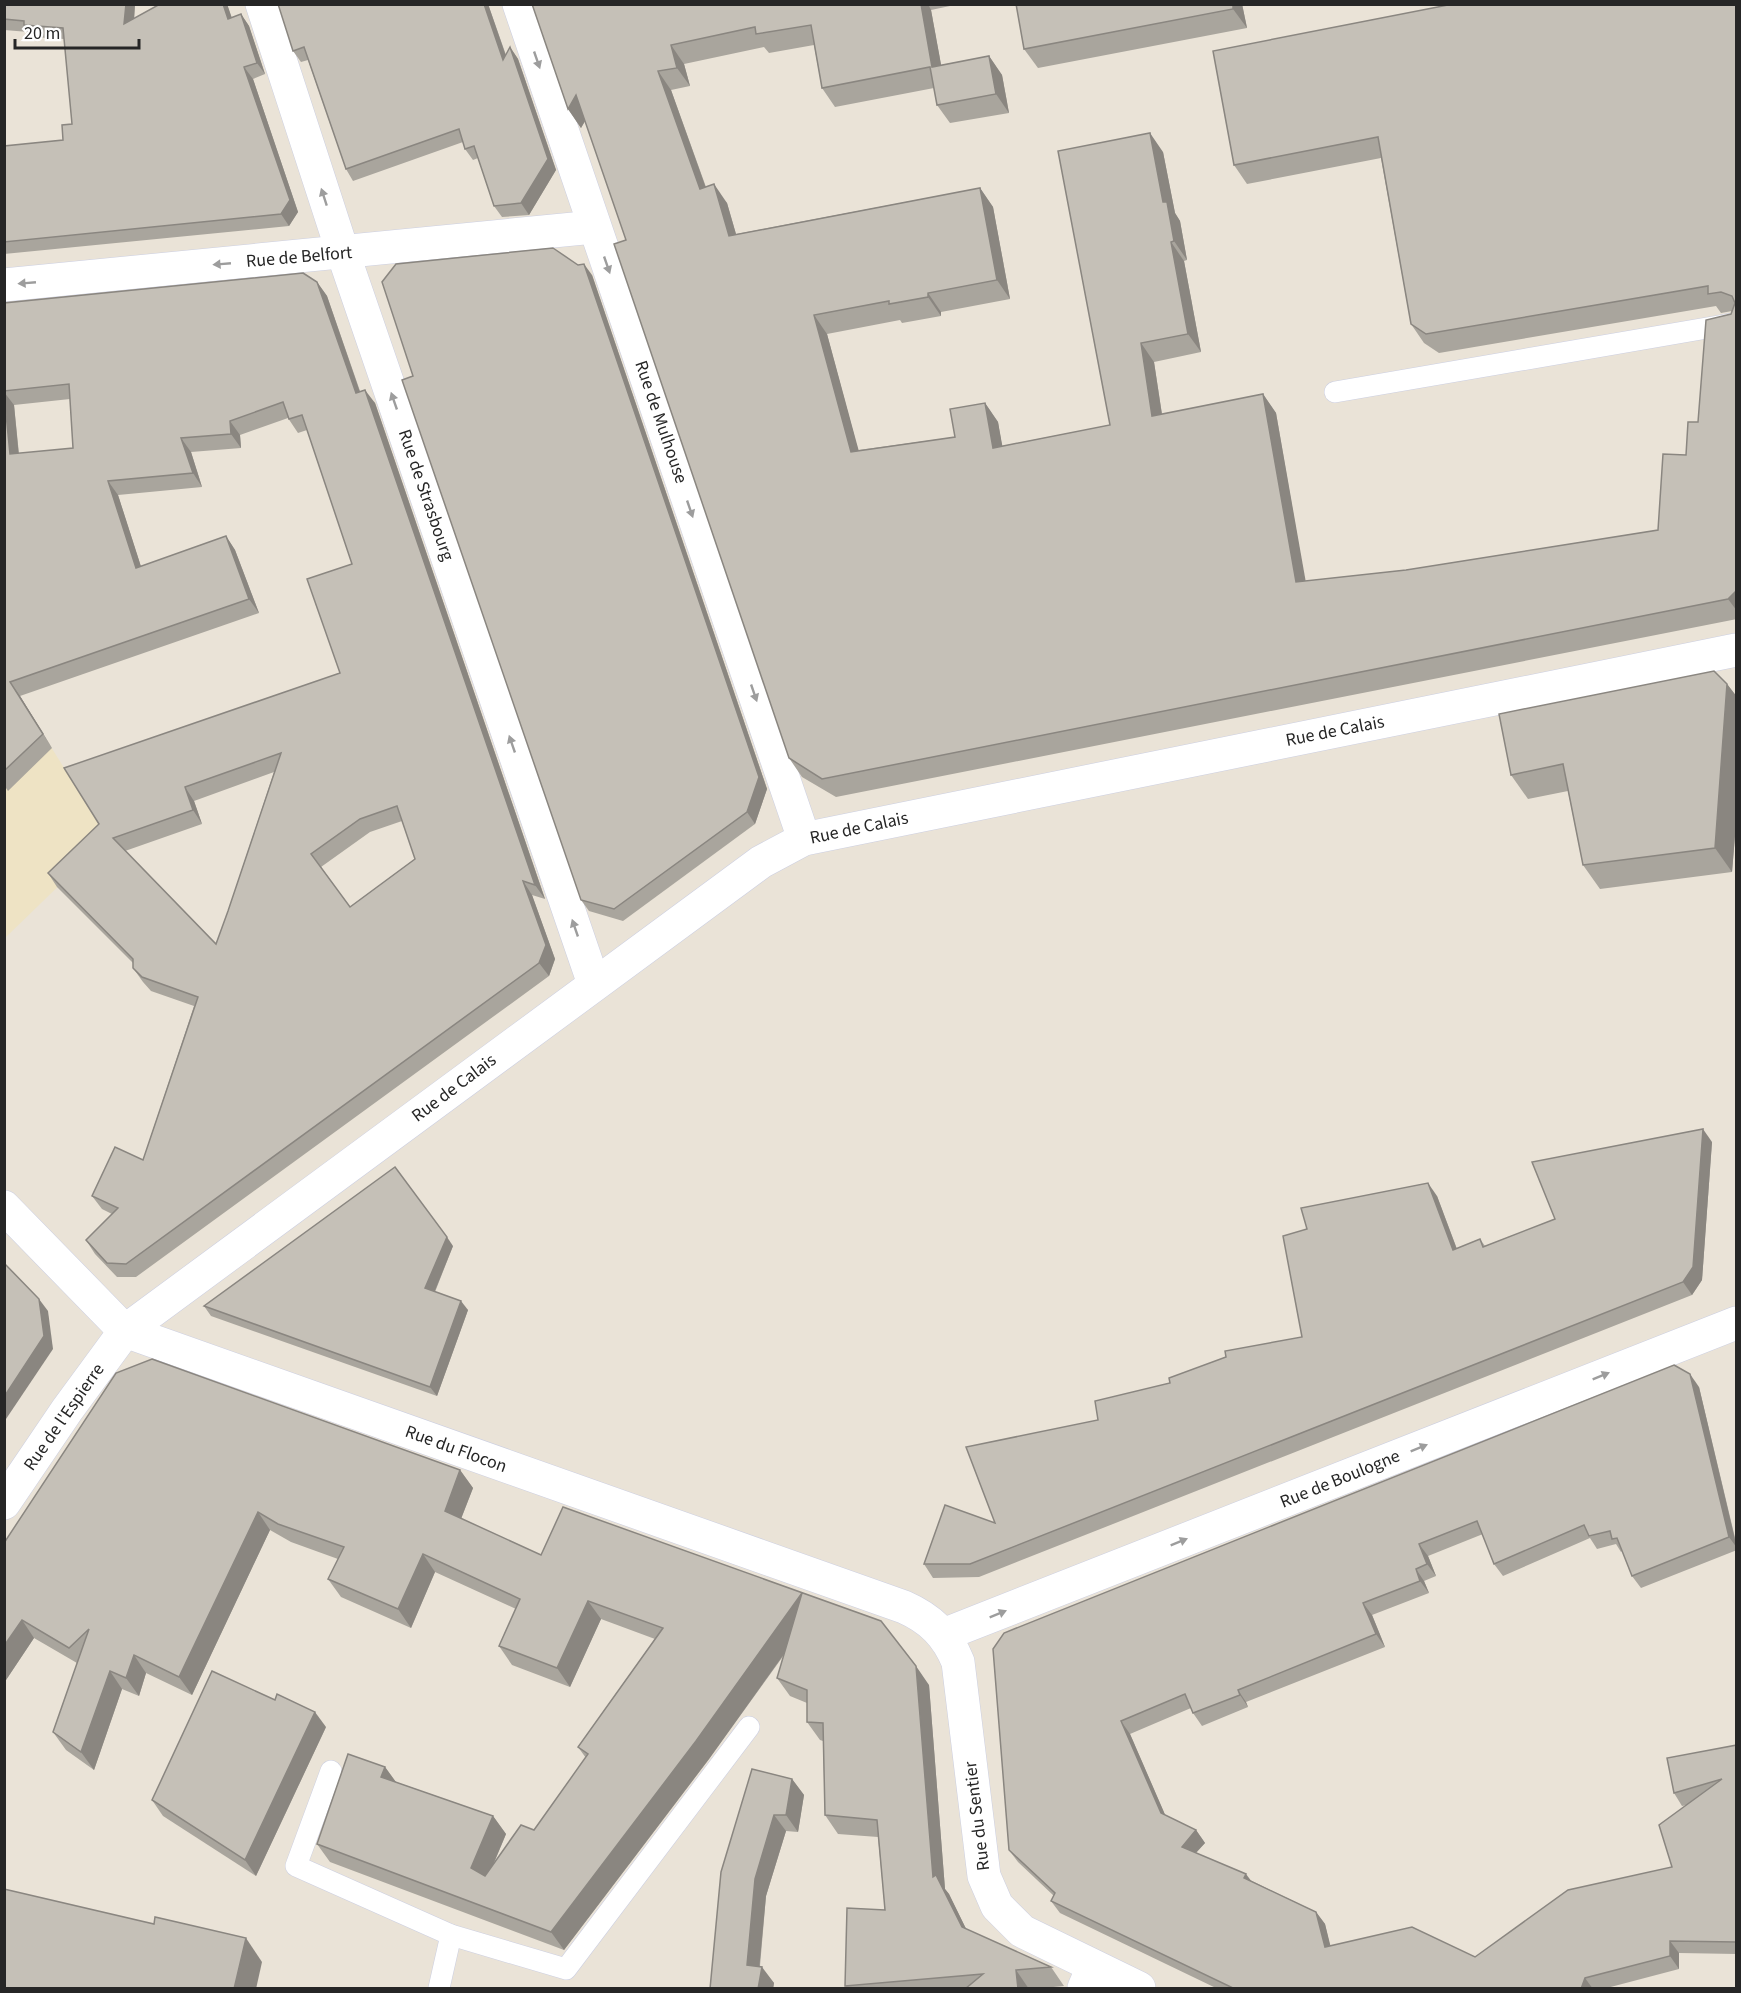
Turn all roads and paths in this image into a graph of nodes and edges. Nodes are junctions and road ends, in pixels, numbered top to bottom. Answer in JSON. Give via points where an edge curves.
{"nodes":[{"id":1,"x":262,"y":4,"type":"edge"},
{"id":2,"x":519,"y":4,"type":"edge"},
{"id":3,"x":594,"y":227,"type":"junction"},
{"id":4,"x":343,"y":253,"type":"junction"},
{"id":5,"x":4,"y":285,"type":"edge"},
{"id":6,"x":1737,"y":323,"type":"edge"},
{"id":7,"x":1335,"y":392,"type":"dead end"},
{"id":8,"x":1737,"y":650,"type":"edge"},
{"id":9,"x":804,"y":839,"type":"junction"},
{"id":10,"x":594,"y":984,"type":"junction"},
{"id":11,"x":4,"y":1207,"type":"edge"},
{"id":12,"x":1737,"y":1323,"type":"edge"},
{"id":13,"x":125,"y":1331,"type":"junction"},
{"id":14,"x":4,"y":1503,"type":"edge"},
{"id":15,"x":944,"y":1635,"type":"junction"},
{"id":16,"x":749,"y":1727,"type":"dead end"},
{"id":17,"x":331,"y":1771,"type":"dead end"},
{"id":18,"x":451,"y":1935,"type":"junction"},
{"id":19,"x":1089,"y":1978,"type":"edge"},
{"id":20,"x":439,"y":1989,"type":"edge"},
{"id":21,"x":1138,"y":1989,"type":"edge"}],
"edges":[{"from":4,"to":1,"type":"street","name":"Rue de Strasbourg","one_way":true},
{"from":2,"to":3,"type":"street","name":"Rue de Mulhouse","one_way":true},
{"from":3,"to":4,"type":"street","name":"Rue de Belfort"},
{"from":3,"to":9,"type":"street","name":"Rue de Mulhouse","one_way":true},
{"from":4,"to":5,"type":"street","name":"Rue de Belfort","one_way":true},
{"from":10,"to":4,"type":"street","name":"Rue de Strasbourg","one_way":true},
{"from":6,"to":7,"type":"lane"},
{"from":8,"to":9,"type":"street","name":"Rue de Calais"},
{"from":9,"to":10,"type":"street","name":"Rue de Calais","via":[[761,862]]},
{"from":10,"to":13,"type":"street","name":"Rue de Calais"},
{"from":11,"to":13,"type":"street","name":"Rue du Flocon"},
{"from":15,"to":12,"type":"street","name":"Rue de Boulogne","one_way":true},
{"from":13,"to":14,"type":"street","name":"Rue de l'Espierre"},
{"from":13,"to":15,"type":"street","name":"Rue du Flocon","via":[[904,1607],[933,1623]]},
{"from":15,"to":19,"type":"street","name":"Rue du Sentier","via":[[958,1662],[963,1689],[980,1853],[989,1893],[1022,1931]]},
{"from":16,"to":18,"type":"lane","via":[[566,1969]]},
{"from":17,"to":18,"type":"lane","via":[[296,1866]]},
{"from":18,"to":20,"type":"lane"},
{"from":19,"to":21,"type":"street","name":"Rue du Sentier"}]}
